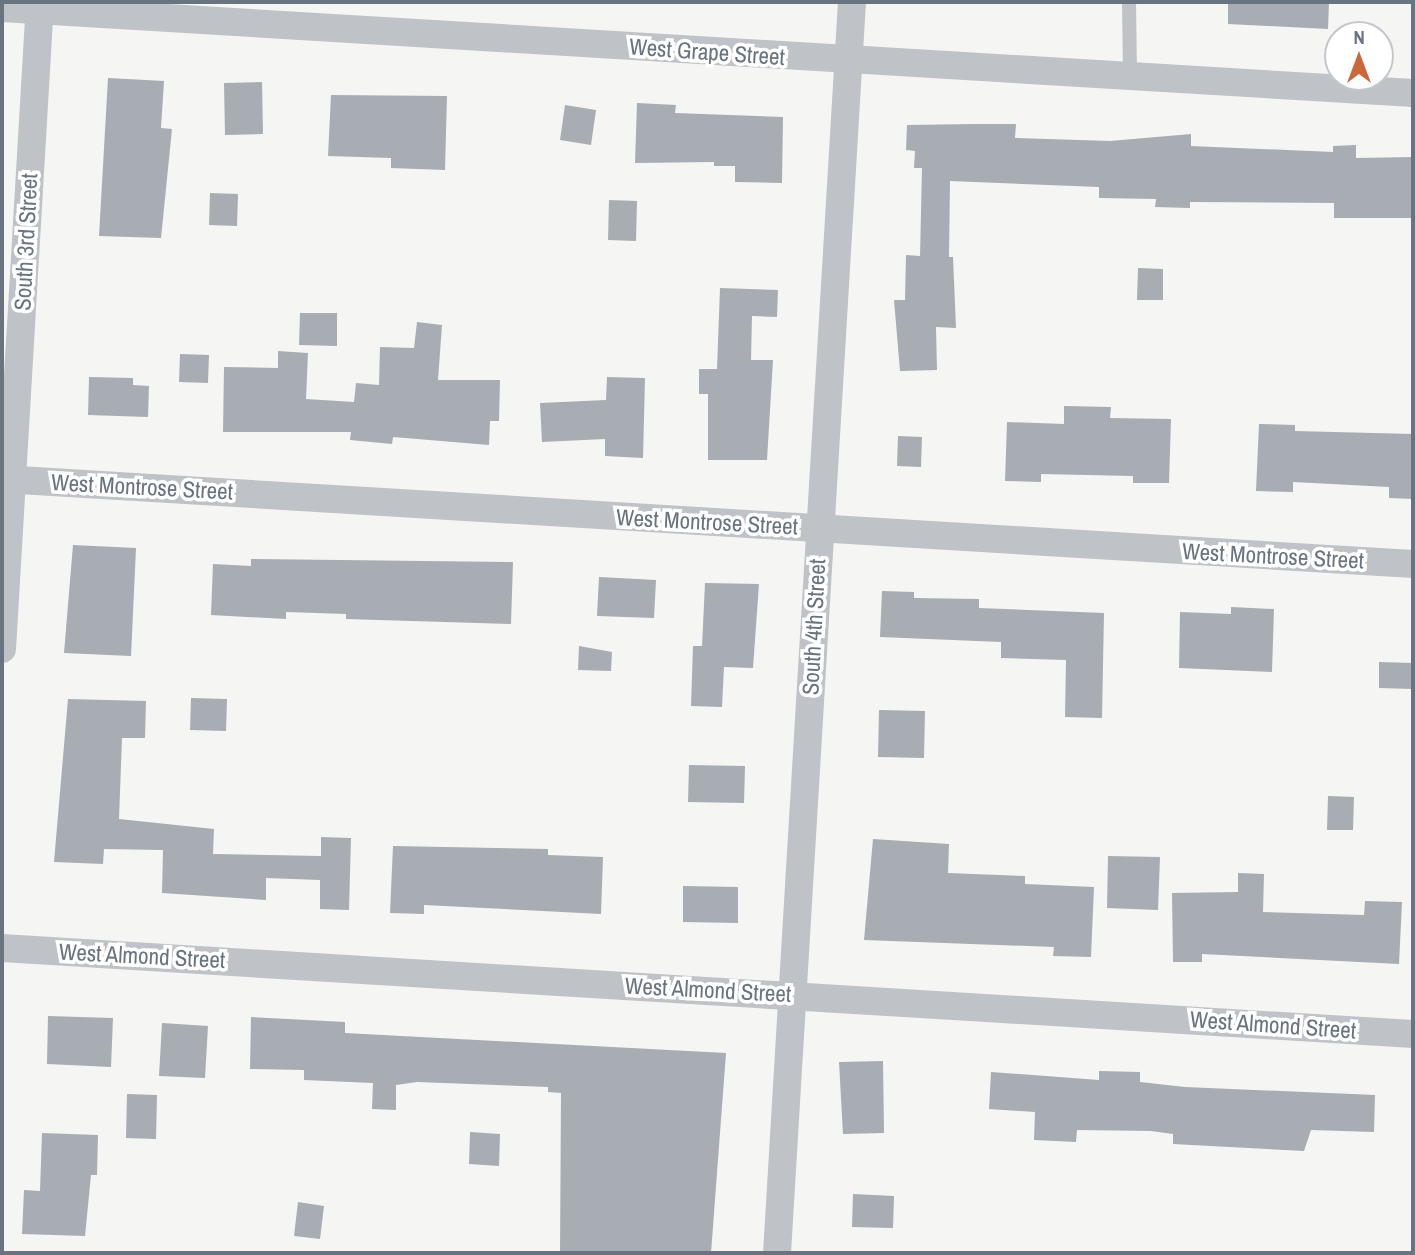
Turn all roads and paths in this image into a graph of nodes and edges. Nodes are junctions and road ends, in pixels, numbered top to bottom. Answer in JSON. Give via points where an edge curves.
{"nodes":[{"id":1,"x":852,"y":2,"type":"edge"},
{"id":2,"x":1129,"y":2,"type":"edge"},
{"id":3,"x":40,"y":6,"type":"edge"},
{"id":4,"x":2,"y":8,"type":"edge"},
{"id":5,"x":848,"y":61,"type":"junction"},
{"id":6,"x":1130,"y":77,"type":"junction"},
{"id":7,"x":1413,"y":93,"type":"edge"},
{"id":8,"x":7,"y":479,"type":"edge"},
{"id":9,"x":820,"y":528,"type":"junction"},
{"id":10,"x":1413,"y":564,"type":"edge"},
{"id":11,"x":2,"y":649,"type":"edge"},
{"id":12,"x":2,"y":948,"type":"edge"},
{"id":13,"x":792,"y":995,"type":"junction"},
{"id":14,"x":1413,"y":1034,"type":"edge"},
{"id":15,"x":777,"y":1253,"type":"edge"}],
"edges":[{"from":1,"to":5,"type":"street","name":"South 4th Street"},
{"from":2,"to":6,"type":"lane"},
{"from":3,"to":4,"type":"street","name":"West Grape Street"},
{"from":3,"to":5,"type":"street","name":"West Grape Street"},
{"from":3,"to":8,"type":"street","name":"South 3rd Street"},
{"from":5,"to":6,"type":"street","name":"West Grape Street"},
{"from":5,"to":9,"type":"street","name":"South 4th Street"},
{"from":6,"to":7,"type":"street","name":"West Grape Street"},
{"from":8,"to":9,"type":"street","name":"West Montrose Street"},
{"from":8,"to":11,"type":"street","name":"South 3rd Street"},
{"from":9,"to":10,"type":"street","name":"West Montrose Street"},
{"from":9,"to":13,"type":"street","name":"South 4th Street"},
{"from":12,"to":13,"type":"street","name":"West Almond Street"},
{"from":13,"to":14,"type":"street","name":"West Almond Street"},
{"from":13,"to":15,"type":"street","name":"South 4th Street"}]}
